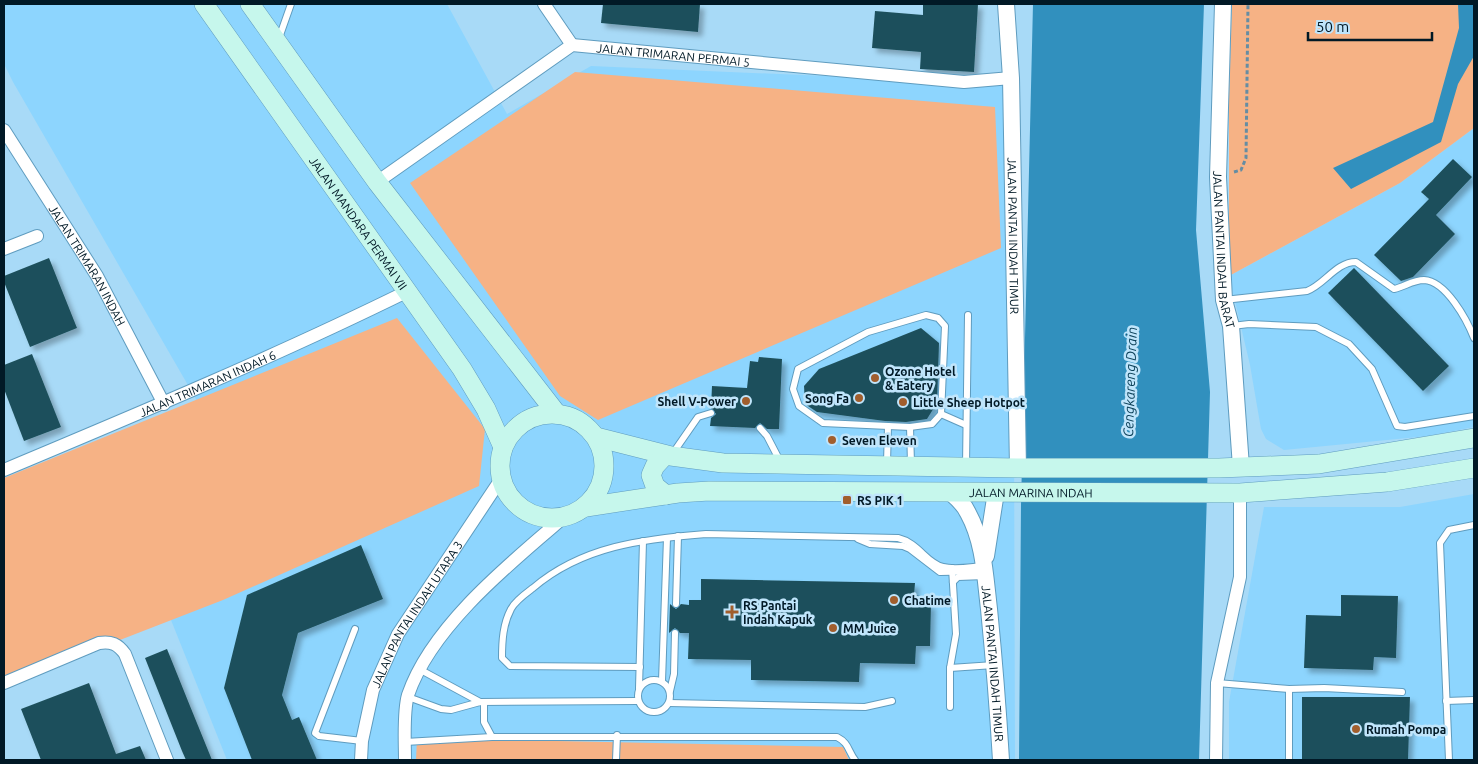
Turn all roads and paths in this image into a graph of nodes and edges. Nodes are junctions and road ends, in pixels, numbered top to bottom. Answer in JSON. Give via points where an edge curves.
{"nodes":[{"id":1,"x":204,"y":4,"type":"edge"},
{"id":2,"x":250,"y":4,"type":"edge"},
{"id":3,"x":291,"y":4,"type":"edge"},
{"id":4,"x":544,"y":4,"type":"edge"},
{"id":5,"x":1006,"y":4,"type":"edge"},
{"id":6,"x":1223,"y":4,"type":"edge"},
{"id":7,"x":1248,"y":4,"type":"edge"},
{"id":8,"x":277,"y":42,"type":"junction"},
{"id":9,"x":572,"y":45,"type":"junction"},
{"id":10,"x":1011,"y":78,"type":"junction"},
{"id":11,"x":4,"y":130,"type":"edge"},
{"id":12,"x":1218,"y":178,"type":"junction"},
{"id":13,"x":377,"y":182,"type":"junction"},
{"id":14,"x":37,"y":236,"type":"dead end"},
{"id":15,"x":4,"y":249,"type":"edge"},
{"id":16,"x":408,"y":291,"type":"junction"},
{"id":17,"x":1224,"y":300,"type":"junction"},
{"id":18,"x":968,"y":314,"type":"dead end"},
{"id":19,"x":1231,"y":326,"type":"junction"},
{"id":20,"x":1474,"y":338,"type":"edge"},
{"id":21,"x":164,"y":404,"type":"junction"},
{"id":22,"x":711,"y":413,"type":"dead end"},
{"id":23,"x":557,"y":414,"type":"junction"},
{"id":24,"x":941,"y":414,"type":"junction"},
{"id":25,"x":1474,"y":416,"type":"edge"},
{"id":26,"x":966,"y":425,"type":"junction"},
{"id":27,"x":888,"y":426,"type":"junction"},
{"id":28,"x":910,"y":427,"type":"junction"},
{"id":29,"x":760,"y":428,"type":"dead end"},
{"id":30,"x":596,"y":437,"type":"junction"},
{"id":31,"x":1474,"y":438,"type":"edge"},
{"id":32,"x":503,"y":447,"type":"junction"},
{"id":33,"x":668,"y":456,"type":"junction"},
{"id":34,"x":782,"y":464,"type":"junction"},
{"id":35,"x":887,"y":464,"type":"junction"},
{"id":36,"x":911,"y":464,"type":"junction"},
{"id":37,"x":1287,"y":465,"type":"junction"},
{"id":38,"x":966,"y":466,"type":"junction"},
{"id":39,"x":1241,"y":467,"type":"junction"},
{"id":40,"x":1019,"y":468,"type":"junction"},
{"id":41,"x":1474,"y":468,"type":"edge"},
{"id":42,"x":4,"y":470,"type":"edge"},
{"id":43,"x":501,"y":479,"type":"junction"},
{"id":44,"x":1290,"y":491,"type":"junction"},
{"id":45,"x":996,"y":492,"type":"junction"},
{"id":46,"x":951,"y":493,"type":"junction"},
{"id":47,"x":1240,"y":493,"type":"junction"},
{"id":48,"x":666,"y":495,"type":"junction"},
{"id":49,"x":586,"y":507,"type":"junction"},
{"id":50,"x":563,"y":518,"type":"junction"},
{"id":51,"x":1474,"y":525,"type":"edge"},
{"id":52,"x":678,"y":536,"type":"junction"},
{"id":53,"x":667,"y":538,"type":"junction"},
{"id":54,"x":643,"y":541,"type":"junction"},
{"id":55,"x":952,"y":570,"type":"junction"},
{"id":56,"x":985,"y":571,"type":"junction"},
{"id":57,"x":953,"y":582,"type":"junction"},
{"id":58,"x":676,"y":604,"type":"dead end"},
{"id":59,"x":355,"y":629,"type":"dead end"},
{"id":60,"x":674,"y":633,"type":"dead end"},
{"id":61,"x":995,"y":665,"type":"junction"},
{"id":62,"x":640,"y":667,"type":"junction"},
{"id":63,"x":950,"y":668,"type":"junction"},
{"id":64,"x":419,"y":669,"type":"junction"},
{"id":65,"x":662,"y":681,"type":"junction"},
{"id":66,"x":4,"y":682,"type":"edge"},
{"id":67,"x":1217,"y":682,"type":"junction"},
{"id":68,"x":639,"y":688,"type":"junction"},
{"id":69,"x":1289,"y":689,"type":"junction"},
{"id":70,"x":670,"y":691,"type":"junction"},
{"id":71,"x":1402,"y":692,"type":"dead end"},
{"id":72,"x":408,"y":697,"type":"junction"},
{"id":73,"x":1474,"y":700,"type":"edge"},
{"id":74,"x":638,"y":701,"type":"junction"},
{"id":75,"x":892,"y":701,"type":"dead end"},
{"id":76,"x":1446,"y":701,"type":"junction"},
{"id":77,"x":482,"y":703,"type":"junction"},
{"id":78,"x":669,"y":703,"type":"junction"},
{"id":79,"x":950,"y":707,"type":"dead end"},
{"id":80,"x":617,"y":736,"type":"junction"},
{"id":81,"x":492,"y":737,"type":"junction"},
{"id":82,"x":362,"y":741,"type":"junction"},
{"id":83,"x":406,"y":742,"type":"junction"},
{"id":84,"x":167,"y":760,"type":"edge"},
{"id":85,"x":361,"y":760,"type":"edge"},
{"id":86,"x":405,"y":760,"type":"edge"},
{"id":87,"x":616,"y":760,"type":"edge"},
{"id":88,"x":855,"y":760,"type":"edge"},
{"id":89,"x":1001,"y":760,"type":"edge"},
{"id":90,"x":1216,"y":760,"type":"edge"},
{"id":91,"x":1289,"y":760,"type":"edge"},
{"id":92,"x":1449,"y":760,"type":"edge"}],
"edges":[{"from":1,"to":16,"type":"main road","name":"JALAN MANDARA PERMAI VII"},
{"from":2,"to":8,"type":"main road"},
{"from":3,"to":8,"type":"lane"},
{"from":4,"to":9,"type":"street"},
{"from":5,"to":10,"type":"street","name":"JALAN PANTAI INDAH TIMUR"},
{"from":6,"to":12,"type":"street","name":"JALAN PANTAI INDAH BARAT"},
{"from":7,"to":12,"type":"path","via":[[1246,158],[1241,170]]},
{"from":8,"to":13,"type":"main road"},
{"from":9,"to":10,"type":"street","name":"JALAN TRIMARAN PERMAI 5","via":[[964,82]]},
{"from":9,"to":13,"type":"street"},
{"from":10,"to":40,"type":"street","name":"JALAN PANTAI INDAH TIMUR"},
{"from":11,"to":21,"type":"street","name":"JALAN TRIMARAN INDAH","via":[[97,276]]},
{"from":12,"to":17,"type":"street","name":"JALAN PANTAI INDAH BARAT"},
{"from":13,"to":23,"type":"main road"},
{"from":14,"to":15,"type":"street"},
{"from":16,"to":21,"type":"street","name":"JALAN TRIMARAN INDAH 6"},
{"from":16,"to":32,"type":"main road","name":"JALAN MANDARA PERMAI VII","via":[[462,369],[486,409]]},
{"from":17,"to":19,"type":"street","name":"JALAN PANTAI INDAH BARAT"},
{"from":17,"to":20,"type":"lane","via":[[1307,291],[1316,288],[1344,264],[1356,262],[1394,289],[1427,280],[1443,289],[1466,317]]},
{"from":18,"to":26,"type":"lane"},
{"from":19,"to":25,"type":"lane","via":[[1316,327],[1349,344],[1372,369],[1397,426],[1405,428]]},
{"from":19,"to":39,"type":"street","name":"JALAN PANTAI INDAH BARAT"},
{"from":21,"to":42,"type":"street","name":"JALAN TRIMARAN INDAH 6"},
{"from":22,"to":33,"type":"lane","via":[[698,417]]},
{"from":23,"to":30,"type":"main road","via":[[579,422]]},
{"from":23,"to":32,"type":"main road","via":[[540,415],[524,422],[511,432]]},
{"from":24,"to":26,"type":"lane"},
{"from":24,"to":27,"type":"lane","via":[[945,326],[933,316],[926,315],[868,332],[798,369],[793,389],[799,406],[823,423]]},
{"from":24,"to":28,"type":"lane","via":[[932,424]]},
{"from":26,"to":38,"type":"lane"},
{"from":27,"to":28,"type":"lane"},
{"from":27,"to":35,"type":"lane"},
{"from":28,"to":36,"type":"lane"},
{"from":29,"to":34,"type":"lane"},
{"from":30,"to":33,"type":"main road","name":"JALAN MARINA INDAH"},
{"from":30,"to":49,"type":"main road","via":[[604,455],[605,474],[599,492]]},
{"from":31,"to":37,"type":"main road","name":"JALAN MARINA INDAH","via":[[1319,464]]},
{"from":32,"to":43,"type":"main road","via":[[499,463]]},
{"from":33,"to":34,"type":"main road","name":"JALAN MARINA INDAH","via":[[723,463]]},
{"from":33,"to":48,"type":"main road","via":[[654,466],[651,476],[655,486]]},
{"from":34,"to":35,"type":"main road","name":"JALAN MARINA INDAH"},
{"from":35,"to":36,"type":"main road","name":"JALAN MARINA INDAH"},
{"from":36,"to":38,"type":"main road","name":"JALAN MARINA INDAH"},
{"from":37,"to":39,"type":"main road","name":"JALAN MARINA INDAH"},
{"from":37,"to":44,"type":"main road","via":[[1280,481],[1284,489]]},
{"from":38,"to":40,"type":"main road","name":"JALAN MARINA INDAH"},
{"from":39,"to":40,"type":"main road","name":"JALAN MARINA INDAH"},
{"from":39,"to":47,"type":"main road","name":"JALAN PANTAI INDAH BARAT"},
{"from":41,"to":44,"type":"main road","name":"JALAN MARINA INDAH","via":[[1387,482]]},
{"from":43,"to":50,"type":"main road","via":[[509,497],[524,511],[543,518]]},
{"from":43,"to":82,"type":"street","name":"JALAN PANTAI INDAH UTARA 3","via":[[398,634],[373,690]]},
{"from":44,"to":47,"type":"main road","name":"JALAN MARINA INDAH"},
{"from":45,"to":46,"type":"main road","name":"JALAN MARINA INDAH"},
{"from":45,"to":47,"type":"main road","name":"JALAN MARINA INDAH"},
{"from":45,"to":56,"type":"street","name":"JALAN PANTAI INDAH TIMUR"},
{"from":46,"to":48,"type":"main road","name":"JALAN MARINA INDAH","via":[[709,491]]},
{"from":46,"to":56,"type":"street","name":"JALAN PANTAI INDAH TIMUR","via":[[964,504],[969,514]]},
{"from":47,"to":67,"type":"street","via":[[1240,577]]},
{"from":48,"to":49,"type":"main road","name":"JALAN MARINA INDAH"},
{"from":49,"to":50,"type":"main road"},
{"from":50,"to":64,"type":"street","via":[[506,566],[455,620]]},
{"from":51,"to":76,"type":"lane","via":[[1449,530],[1440,543]]},
{"from":52,"to":53,"type":"lane"},
{"from":52,"to":55,"type":"lane","via":[[873,536],[906,540],[935,564]]},
{"from":52,"to":58,"type":"lane"},
{"from":53,"to":54,"type":"lane"},
{"from":53,"to":65,"type":"lane"},
{"from":54,"to":62,"type":"lane"},
{"from":54,"to":62,"type":"lane","via":[[593,552],[546,576],[511,607],[502,642],[502,658],[510,666]]},
{"from":55,"to":56,"type":"lane"},
{"from":55,"to":57,"type":"lane"},
{"from":56,"to":57,"type":"lane"},
{"from":56,"to":61,"type":"street","name":"JALAN PANTAI INDAH TIMUR"},
{"from":57,"to":63,"type":"lane","via":[[956,634]]},
{"from":59,"to":82,"type":"lane","via":[[315,730],[318,736]]},
{"from":60,"to":70,"type":"lane","via":[[674,674]]},
{"from":61,"to":63,"type":"lane"},
{"from":61,"to":89,"type":"street","name":"JALAN PANTAI INDAH TIMUR"},
{"from":62,"to":68,"type":"lane"},
{"from":63,"to":79,"type":"lane"},
{"from":64,"to":72,"type":"street"},
{"from":64,"to":77,"type":"lane"},
{"from":65,"to":68,"type":"lane","via":[[649,680]]},
{"from":65,"to":70,"type":"lane"},
{"from":66,"to":84,"type":"street","via":[[99,643],[113,643],[125,654]]},
{"from":67,"to":69,"type":"lane"},
{"from":67,"to":90,"type":"street"},
{"from":68,"to":74,"type":"lane"},
{"from":69,"to":71,"type":"lane"},
{"from":69,"to":91,"type":"lane"},
{"from":70,"to":78,"type":"lane"},
{"from":72,"to":77,"type":"lane","via":[[451,710]]},
{"from":72,"to":83,"type":"street"},
{"from":73,"to":76,"type":"lane"},
{"from":74,"to":77,"type":"lane"},
{"from":74,"to":78,"type":"lane","via":[[653,712],[660,712]]},
{"from":75,"to":78,"type":"lane","via":[[865,707]]},
{"from":76,"to":92,"type":"lane"},
{"from":77,"to":81,"type":"lane","via":[[484,722]]},
{"from":80,"to":81,"type":"lane"},
{"from":80,"to":87,"type":"lane"},
{"from":80,"to":88,"type":"lane","via":[[837,737],[844,740]]},
{"from":81,"to":83,"type":"lane"},
{"from":82,"to":85,"type":"street","name":"JALAN PANTAI INDAH UTARA 3"},
{"from":83,"to":86,"type":"street"}]}
